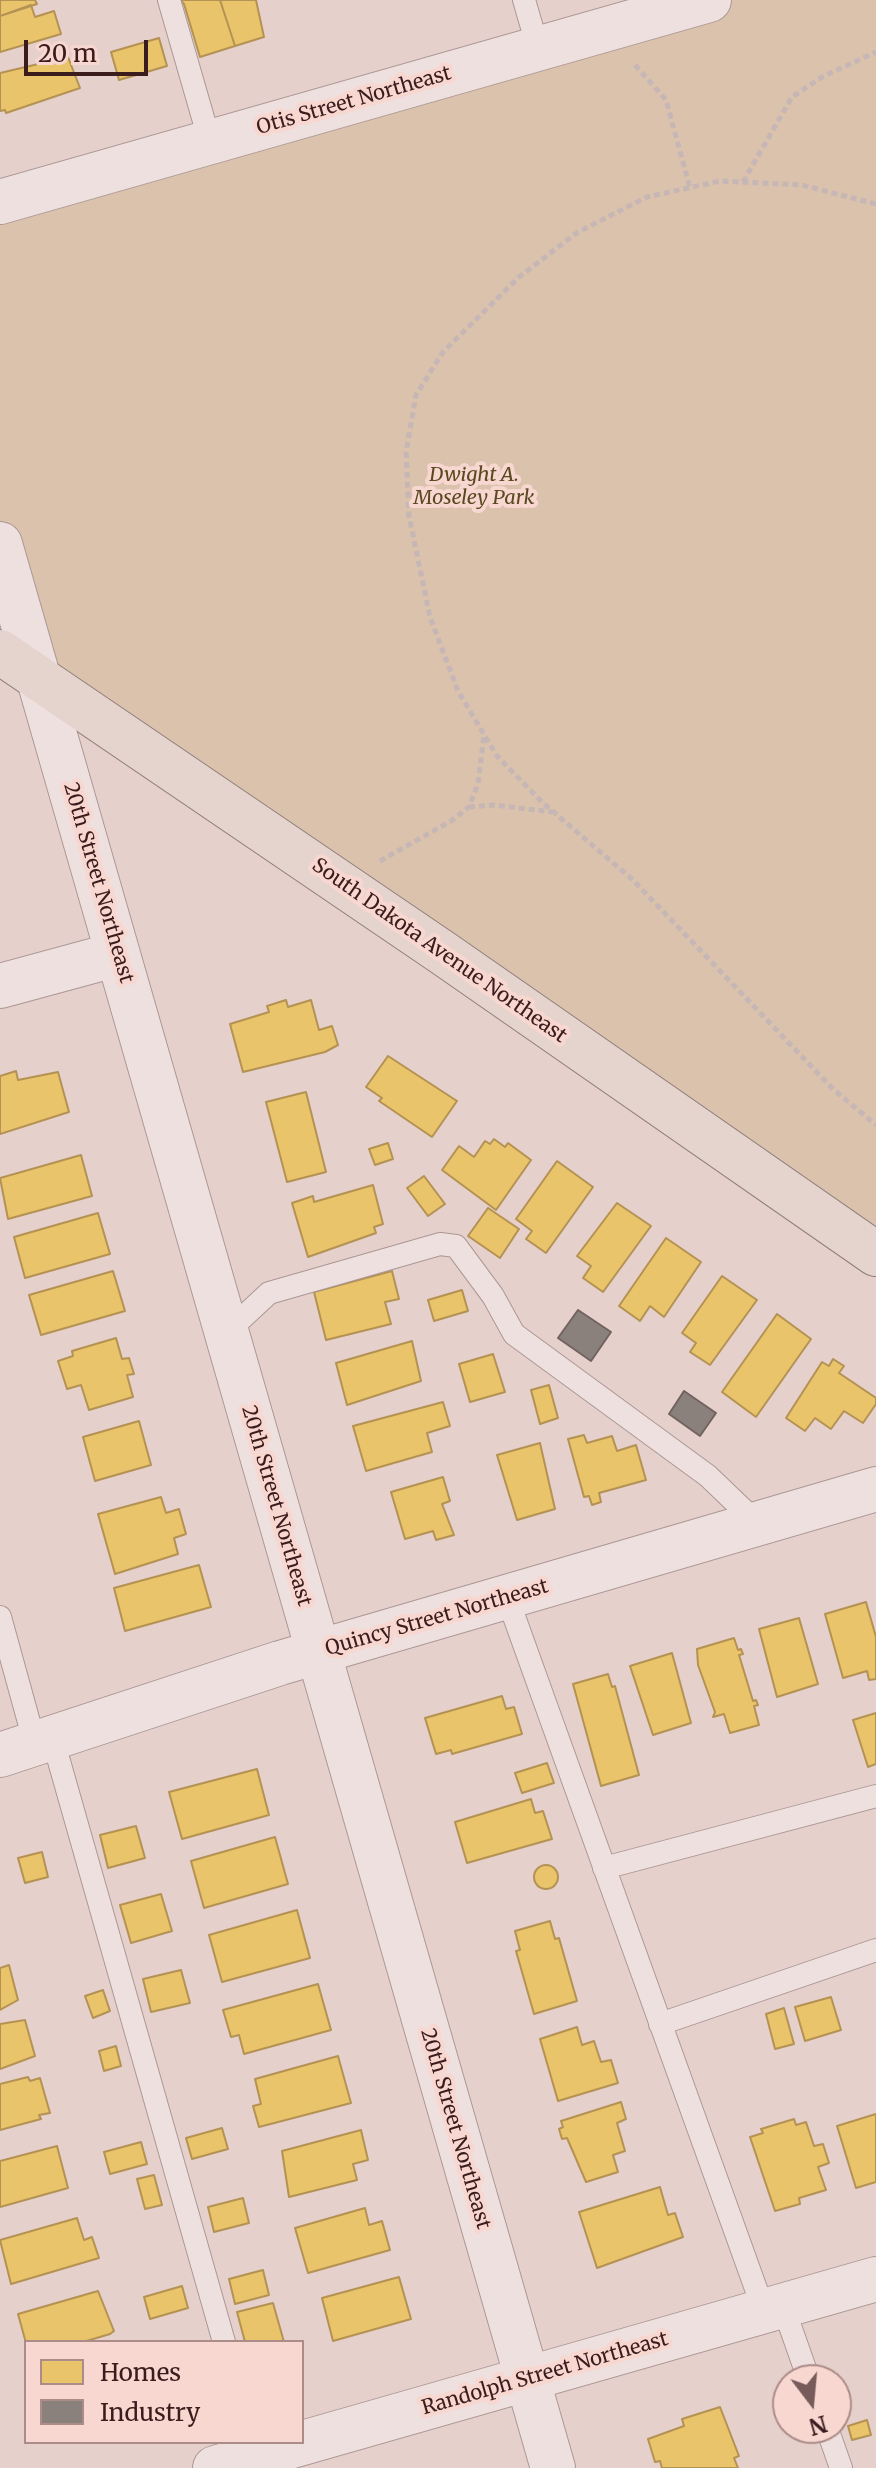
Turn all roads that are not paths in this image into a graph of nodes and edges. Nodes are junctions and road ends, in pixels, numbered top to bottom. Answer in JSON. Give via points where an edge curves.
{"nodes":[{"id":1,"x":169,"y":0,"type":"edge"},
{"id":2,"x":524,"y":0,"type":"edge"},
{"id":3,"x":709,"y":0,"type":"edge"},
{"id":4,"x":538,"y":48,"type":"junction"},
{"id":5,"x":210,"y":142,"type":"junction"},
{"id":6,"x":0,"y":202,"type":"edge"},
{"id":7,"x":0,"y":544,"type":"edge"},
{"id":8,"x":0,"y":652,"type":"edge"},
{"id":9,"x":37,"y":676,"type":"junction"},
{"id":10,"x":118,"y":954,"type":"junction"},
{"id":11,"x":0,"y":986,"type":"edge"},
{"id":12,"x":876,"y":1254,"type":"edge"},
{"id":13,"x":226,"y":1333,"type":"junction"},
{"id":14,"x":876,"y":1489,"type":"edge"},
{"id":15,"x":758,"y":1524,"type":"junction"},
{"id":16,"x":507,"y":1597,"type":"junction"},
{"id":17,"x":0,"y":1617,"type":"edge"},
{"id":18,"x":318,"y":1652,"type":"junction"},
{"id":19,"x":29,"y":1746,"type":"edge"},
{"id":20,"x":876,"y":1796,"type":"edge"},
{"id":21,"x":604,"y":1868,"type":"junction"},
{"id":22,"x":876,"y":1950,"type":"edge"},
{"id":23,"x":660,"y":2024,"type":"junction"},
{"id":24,"x":876,"y":2279,"type":"edge"},
{"id":25,"x":773,"y":2309,"type":"junction"},
{"id":26,"x":223,"y":2340,"type":"edge"},
{"id":27,"x":801,"y":2364,"type":"edge"},
{"id":28,"x":527,"y":2379,"type":"junction"},
{"id":29,"x":304,"y":2442,"type":"edge"},
{"id":30,"x":295,"y":2444,"type":"edge"},
{"id":31,"x":833,"y":2444,"type":"edge"},
{"id":32,"x":256,"y":2455,"type":"edge"},
{"id":33,"x":215,"y":2468,"type":"edge"},
{"id":34,"x":553,"y":2468,"type":"edge"},
{"id":35,"x":841,"y":2468,"type":"edge"}],
"edges":[{"from":1,"to":5,"type":"lane"},
{"from":2,"to":4,"type":"lane"},
{"from":3,"to":4,"type":"street","name":"Otis Street Northeast"},
{"from":4,"to":5,"type":"street","name":"Otis Street Northeast"},
{"from":5,"to":6,"type":"street","name":"Otis Street Northeast"},
{"from":7,"to":9,"type":"street","name":"20th Street Northeast"},
{"from":8,"to":9,"type":"main road","name":"South Dakota Avenue Northeast"},
{"from":9,"to":10,"type":"street","name":"20th Street Northeast"},
{"from":9,"to":12,"type":"main road","name":"South Dakota Avenue Northeast"},
{"from":10,"to":11,"type":"street"},
{"from":10,"to":13,"type":"street","name":"20th Street Northeast"},
{"from":13,"to":15,"type":"lane","via":[[269,1293],[440,1244],[456,1246],[514,1334],[708,1476]]},
{"from":13,"to":18,"type":"street","name":"20th Street Northeast"},
{"from":14,"to":15,"type":"street","name":"Quincy Street Northeast"},
{"from":15,"to":16,"type":"street","name":"Quincy Street Northeast"},
{"from":16,"to":18,"type":"street","name":"Quincy Street Northeast"},
{"from":16,"to":21,"type":"lane"},
{"from":17,"to":19,"type":"lane"},
{"from":18,"to":19,"type":"street","name":"Quincy Street Northeast"},
{"from":18,"to":28,"type":"street","name":"20th Street Northeast"},
{"from":19,"to":26,"type":"lane"},
{"from":20,"to":21,"type":"lane"},
{"from":21,"to":23,"type":"lane"},
{"from":22,"to":23,"type":"lane"},
{"from":23,"to":25,"type":"lane"},
{"from":24,"to":25,"type":"street","name":"Randolph Street Northeast"},
{"from":25,"to":27,"type":"lane"},
{"from":25,"to":28,"type":"street","name":"Randolph Street Northeast"},
{"from":28,"to":29,"type":"street","name":"Randolph Street Northeast"},
{"from":28,"to":34,"type":"street","name":"20th Street Northeast"},
{"from":30,"to":32,"type":"street","name":"Randolph Street Northeast"},
{"from":31,"to":35,"type":"lane"},
{"from":32,"to":33,"type":"street","name":"Randolph Street Northeast"}]}
